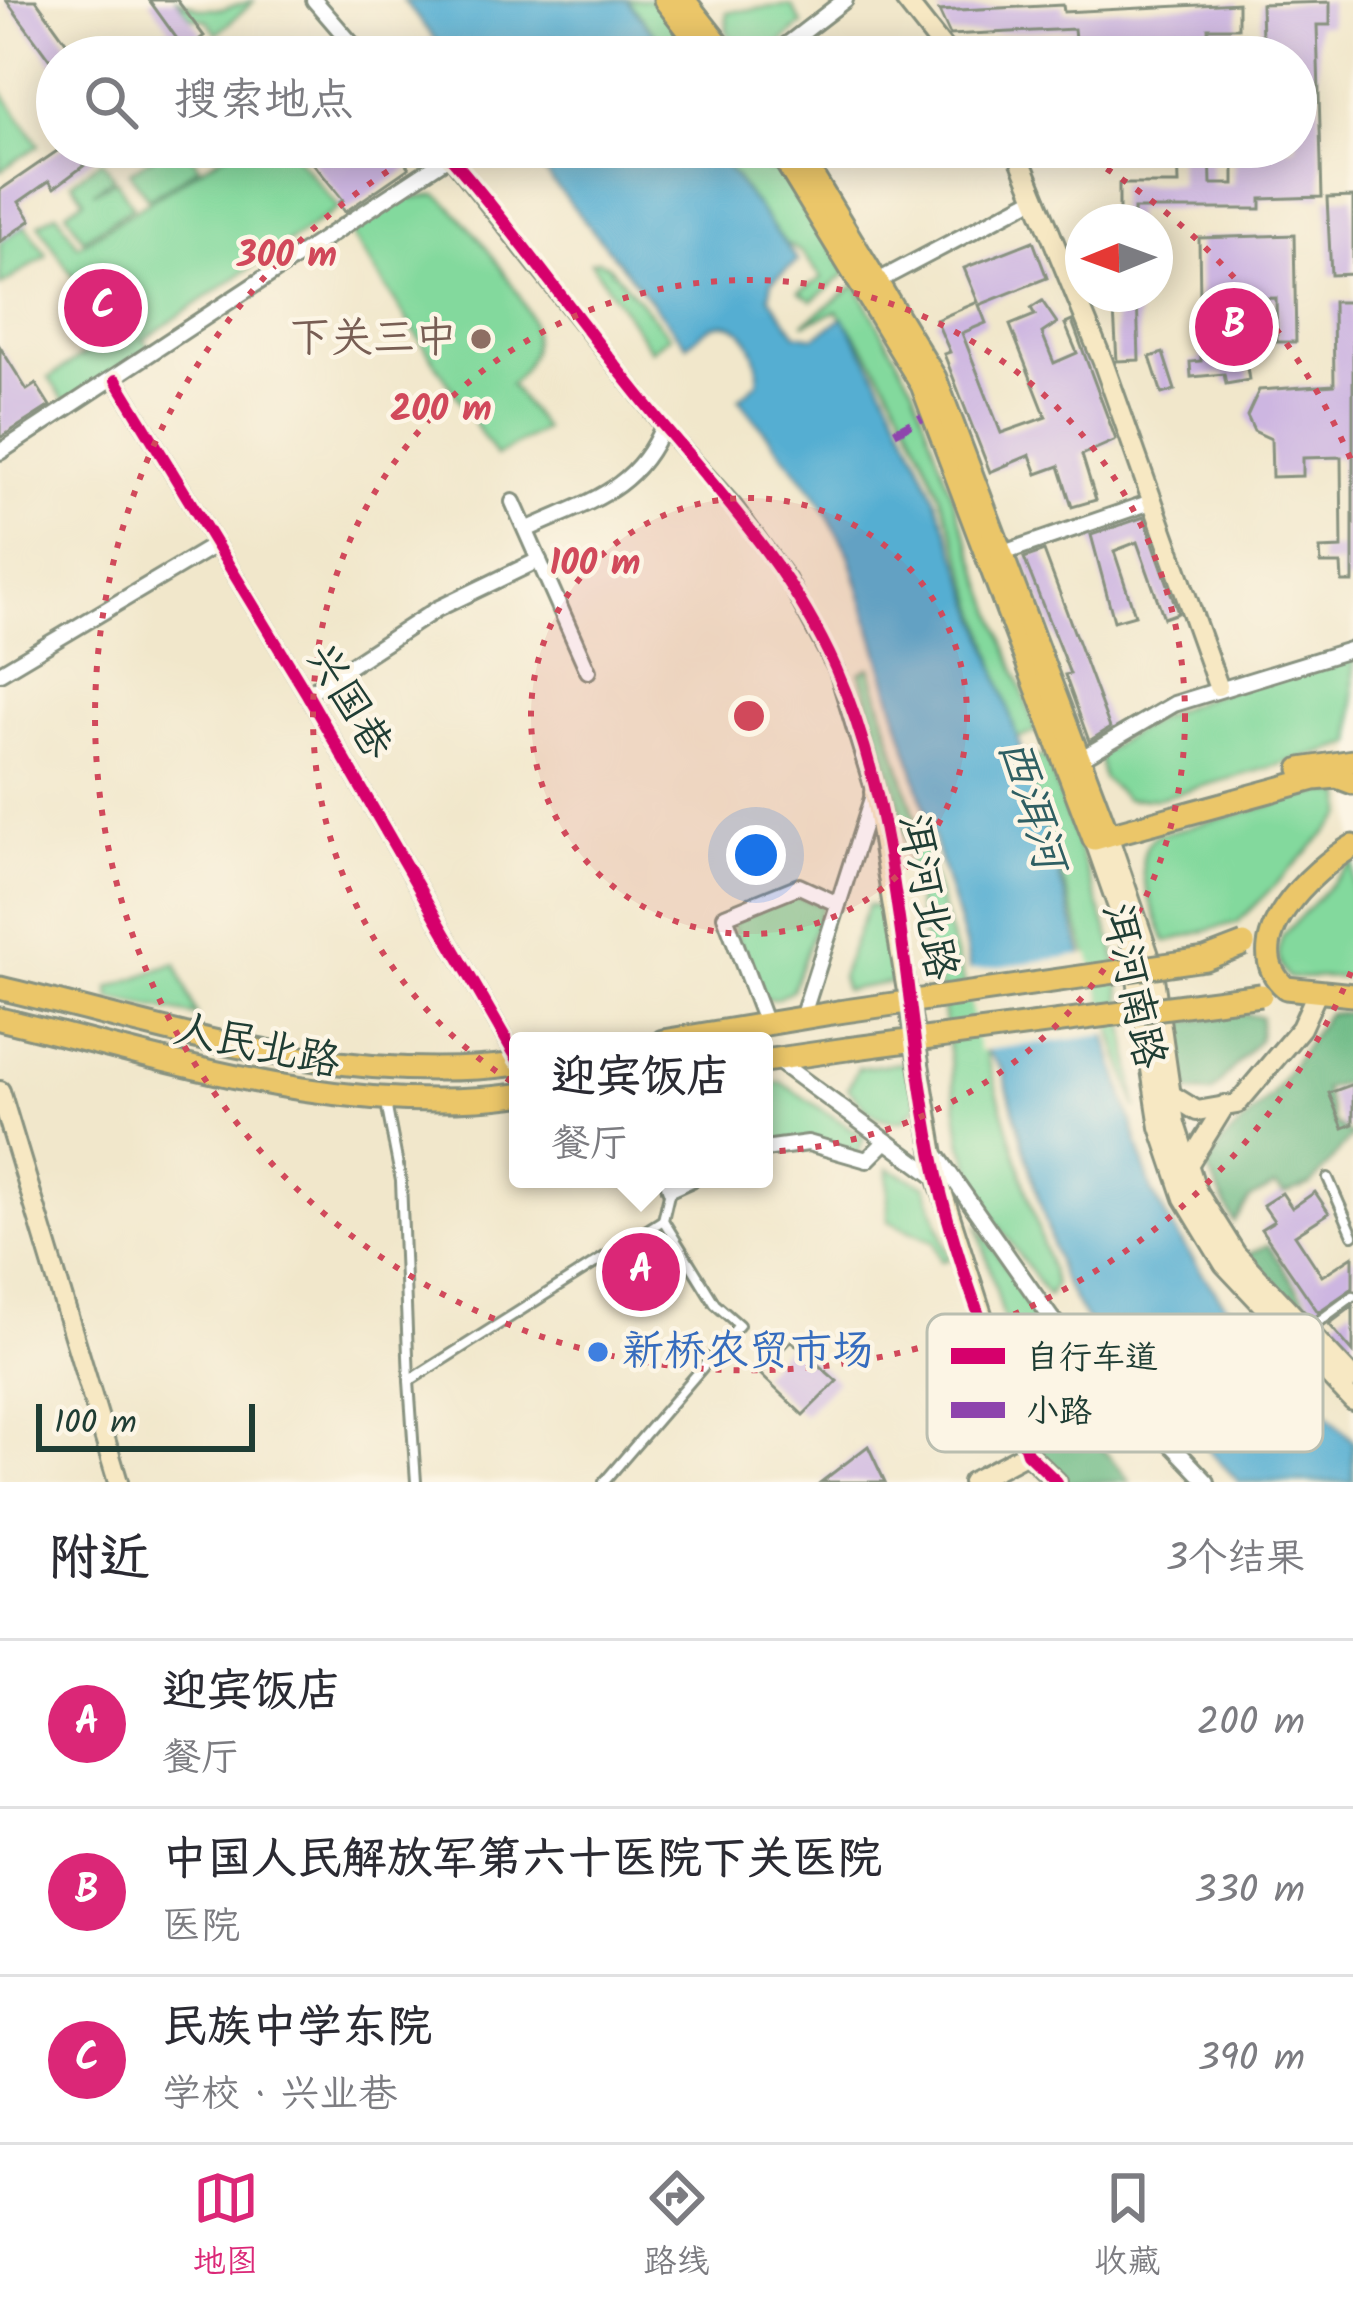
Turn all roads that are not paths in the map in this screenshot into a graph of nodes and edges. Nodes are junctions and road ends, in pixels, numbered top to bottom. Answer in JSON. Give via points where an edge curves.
{"nodes":[{"id":1,"x":314,"y":0,"type":"edge"},
{"id":2,"x":706,"y":0,"type":"edge"},
{"id":3,"x":845,"y":0,"type":"edge"},
{"id":4,"x":905,"y":0,"type":"edge"},
{"id":5,"x":676,"y":1,"type":"edge"},
{"id":6,"x":346,"y":36,"type":"edge"},
{"id":7,"x":697,"y":36,"type":"edge"},
{"id":8,"x":709,"y":36,"type":"edge"},
{"id":9,"x":798,"y":36,"type":"edge"},
{"id":10,"x":933,"y":36,"type":"edge"},
{"id":11,"x":423,"y":168,"type":"edge"},
{"id":12,"x":459,"y":168,"type":"edge"},
{"id":13,"x":790,"y":168,"type":"edge"},
{"id":14,"x":808,"y":168,"type":"edge"},
{"id":15,"x":1024,"y":168,"type":"edge"},
{"id":16,"x":1037,"y":197,"type":"junction"},
{"id":17,"x":878,"y":280,"type":"junction"},
{"id":18,"x":116,"y":380,"type":"junction"},
{"id":19,"x":663,"y":425,"type":"junction"},
{"id":20,"x":0,"y":452,"type":"edge"},
{"id":21,"x":1154,"y":501,"type":"junction"},
{"id":22,"x":512,"y":502,"type":"dead end"},
{"id":23,"x":526,"y":530,"type":"junction"},
{"id":24,"x":215,"y":545,"type":"junction"},
{"id":25,"x":1003,"y":553,"type":"junction"},
{"id":26,"x":539,"y":560,"type":"junction"},
{"id":27,"x":1353,"y":650,"type":"edge"},
{"id":28,"x":588,"y":671,"type":"dead end"},
{"id":29,"x":0,"y":673,"type":"edge"},
{"id":30,"x":1218,"y":686,"type":"junction"},
{"id":31,"x":307,"y":694,"type":"junction"},
{"id":32,"x":1349,"y":758,"type":"edge"},
{"id":33,"x":1080,"y":759,"type":"junction"},
{"id":34,"x":1353,"y":783,"type":"edge"},
{"id":35,"x":874,"y":792,"type":"junction"},
{"id":36,"x":1353,"y":828,"type":"edge"},
{"id":37,"x":1099,"y":830,"type":"junction"},
{"id":38,"x":1348,"y":846,"type":"edge"},
{"id":39,"x":838,"y":904,"type":"junction"},
{"id":40,"x":1284,"y":909,"type":"junction"},
{"id":41,"x":0,"y":988,"type":"edge"},
{"id":42,"x":1316,"y":995,"type":"junction"},
{"id":43,"x":1353,"y":995,"type":"edge"},
{"id":44,"x":802,"y":1018,"type":"junction"},
{"id":45,"x":0,"y":1019,"type":"edge"},
{"id":46,"x":766,"y":1024,"type":"junction"},
{"id":47,"x":718,"y":1032,"type":"edge"},
{"id":48,"x":509,"y":1046,"type":"edge"},
{"id":49,"x":773,"y":1059,"type":"edge"},
{"id":50,"x":509,"y":1063,"type":"edge"},
{"id":51,"x":773,"y":1063,"type":"edge"},
{"id":52,"x":1152,"y":1076,"type":"junction"},
{"id":53,"x":0,"y":1091,"type":"edge"},
{"id":54,"x":509,"y":1095,"type":"edge"},
{"id":55,"x":1170,"y":1095,"type":"junction"},
{"id":56,"x":386,"y":1102,"type":"junction"},
{"id":57,"x":1223,"y":1110,"type":"junction"},
{"id":58,"x":886,"y":1141,"type":"junction"},
{"id":59,"x":773,"y":1148,"type":"edge"},
{"id":60,"x":932,"y":1148,"type":"junction"},
{"id":61,"x":1182,"y":1174,"type":"junction"},
{"id":62,"x":1328,"y":1178,"type":"dead end"},
{"id":63,"x":938,"y":1179,"type":"junction"},
{"id":64,"x":668,"y":1188,"type":"edge"},
{"id":65,"x":663,"y":1220,"type":"junction"},
{"id":66,"x":1353,"y":1235,"type":"edge"},
{"id":67,"x":1353,"y":1295,"type":"edge"},
{"id":68,"x":982,"y":1314,"type":"edge"},
{"id":69,"x":1048,"y":1314,"type":"edge"},
{"id":70,"x":1271,"y":1314,"type":"edge"},
{"id":71,"x":1291,"y":1314,"type":"edge"},
{"id":72,"x":1323,"y":1317,"type":"edge"},
{"id":73,"x":1323,"y":1348,"type":"edge"},
{"id":74,"x":1323,"y":1369,"type":"edge"},
{"id":75,"x":1353,"y":1379,"type":"edge"},
{"id":76,"x":410,"y":1382,"type":"junction"},
{"id":77,"x":1353,"y":1401,"type":"edge"},
{"id":78,"x":1178,"y":1452,"type":"edge"},
{"id":79,"x":1027,"y":1453,"type":"joint"},
{"id":80,"x":118,"y":1482,"type":"edge"},
{"id":81,"x":416,"y":1482,"type":"edge"},
{"id":82,"x":604,"y":1482,"type":"edge"},
{"id":83,"x":972,"y":1482,"type":"edge"},
{"id":84,"x":1057,"y":1482,"type":"edge"},
{"id":85,"x":1207,"y":1482,"type":"edge"}],
"edges":[{"from":1,"to":6,"type":"street"},
{"from":2,"to":5,"type":"street"},
{"from":3,"to":9,"type":"street"},
{"from":4,"to":10,"type":"street"},
{"from":5,"to":7,"type":"main road"},
{"from":5,"to":8,"type":"main road"},
{"from":11,"to":18,"type":"street"},
{"from":12,"to":19,"type":"street","name":"洱河北路"},
{"from":13,"to":37,"type":"main road","name":"洱河南路","via":[[922,385]]},
{"from":14,"to":17,"type":"main road","name":"洱河南路"},
{"from":15,"to":16,"type":"street"},
{"from":16,"to":17,"type":"street"},
{"from":16,"to":21,"type":"street"},
{"from":17,"to":25,"type":"main road","name":"洱河南路","via":[[935,379]]},
{"from":18,"to":20,"type":"street"},
{"from":18,"to":24,"type":"street","name":"兴国巷"},
{"from":19,"to":23,"type":"street","via":[[654,447],[602,500]]},
{"from":19,"to":35,"type":"street","name":"洱河北路","via":[[734,506],[813,623],[855,719]]},
{"from":21,"to":25,"type":"street"},
{"from":21,"to":30,"type":"street"},
{"from":22,"to":23,"type":"street"},
{"from":23,"to":26,"type":"street"},
{"from":24,"to":29,"type":"street"},
{"from":24,"to":31,"type":"street","name":"兴国巷"},
{"from":25,"to":33,"type":"main road","name":"洱河南路"},
{"from":26,"to":28,"type":"street"},
{"from":26,"to":31,"type":"street","via":[[437,609]]},
{"from":27,"to":30,"type":"street"},
{"from":30,"to":33,"type":"street"},
{"from":31,"to":48,"type":"street","name":"兴国巷"},
{"from":32,"to":37,"type":"main road"},
{"from":33,"to":37,"type":"main road","name":"洱河南路"},
{"from":34,"to":37,"type":"main road","via":[[1318,778]]},
{"from":35,"to":39,"type":"street"},
{"from":35,"to":60,"type":"street","name":"洱河北路"},
{"from":36,"to":38,"type":"main road"},
{"from":37,"to":52,"type":"street","name":"洱河南路","via":[[1137,968]]},
{"from":37,"to":55,"type":"street","name":"洱河南路","via":[[1152,964]]},
{"from":38,"to":40,"type":"main road"},
{"from":39,"to":44,"type":"street"},
{"from":39,"to":46,"type":"street","via":[[800,886],[725,916]]},
{"from":40,"to":42,"type":"main road","via":[[1271,935],[1271,970],[1286,988]]},
{"from":40,"to":44,"type":"main road","bridge":true,"via":[[1244,944],[1204,959]]},
{"from":41,"to":50,"type":"main road","name":"人民北路","via":[[339,1066],[422,1072]]},
{"from":42,"to":43,"type":"main road"},
{"from":42,"to":49,"type":"main road","bridge":true,"via":[[1262,995]]},
{"from":42,"to":57,"type":"street","via":[[1301,1028],[1237,1104]]},
{"from":44,"to":46,"type":"main road"},
{"from":45,"to":56,"type":"main road","name":"人民北路","via":[[284,1087]]},
{"from":46,"to":47,"type":"main road"},
{"from":51,"to":58,"type":"street"},
{"from":52,"to":55,"type":"street"},
{"from":52,"to":61,"type":"street","name":"洱河南路","via":[[1160,1127]]},
{"from":53,"to":80,"type":"street"},
{"from":54,"to":56,"type":"main road","name":"人民北路"},
{"from":55,"to":57,"type":"street","via":[[1191,1110]]},
{"from":55,"to":61,"type":"street","name":"洱河南路"},
{"from":56,"to":76,"type":"lane","via":[[401,1181]]},
{"from":57,"to":61,"type":"street"},
{"from":58,"to":59,"type":"street","via":[[868,1160],[808,1143]]},
{"from":58,"to":63,"type":"street"},
{"from":60,"to":63,"type":"street","name":"洱河北路"},
{"from":60,"to":69,"type":"street"},
{"from":61,"to":70,"type":"street","name":"洱河南路","via":[[1224,1264]]},
{"from":61,"to":71,"type":"street","name":"洱河南路","via":[[1236,1254]]},
{"from":62,"to":66,"type":"lane"},
{"from":63,"to":68,"type":"street","name":"洱河北路"},
{"from":64,"to":65,"type":"lane"},
{"from":65,"to":76,"type":"lane"},
{"from":65,"to":82,"type":"lane","via":[[715,1304],[740,1325]]},
{"from":67,"to":72,"type":"lane"},
{"from":73,"to":75,"type":"street","name":"洱河南路"},
{"from":74,"to":77,"type":"street","name":"洱河南路"},
{"from":76,"to":81,"type":"lane"},
{"from":78,"to":85,"type":"street"},
{"from":79,"to":83,"type":"street"},
{"from":79,"to":84,"type":"street","name":"洱河北路"}]}
